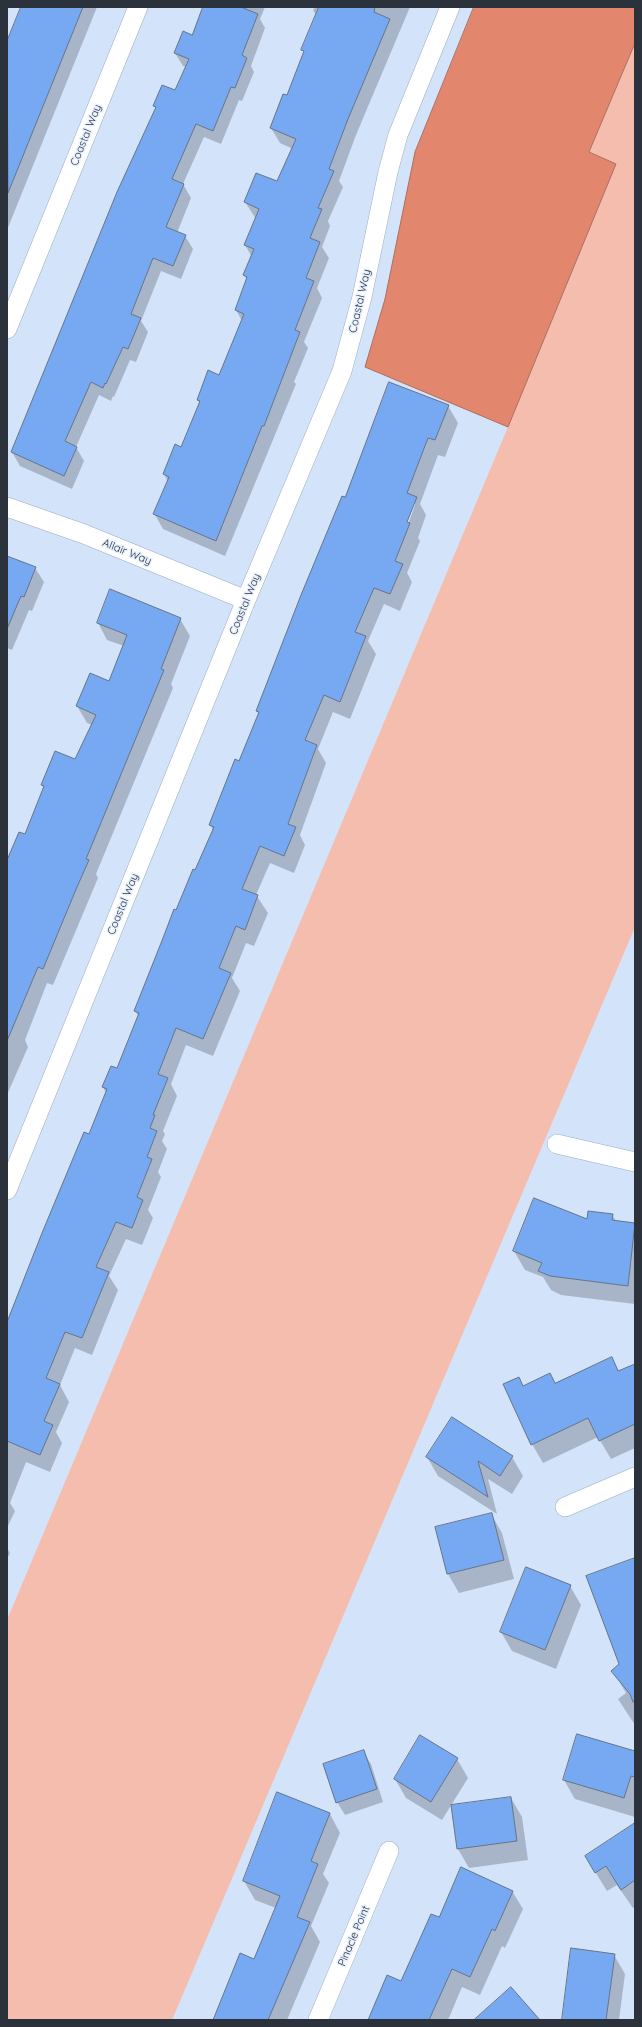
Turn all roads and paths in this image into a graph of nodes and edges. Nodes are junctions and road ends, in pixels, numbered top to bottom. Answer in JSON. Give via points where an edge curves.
{"nodes":[{"id":1,"x":138,"y":7,"type":"edge"},
{"id":2,"x":450,"y":7,"type":"edge"},
{"id":3,"x":7,"y":329,"type":"edge"},
{"id":4,"x":7,"y":507,"type":"edge"},
{"id":5,"x":246,"y":600,"type":"junction"},
{"id":6,"x":557,"y":1144,"type":"dead end"},
{"id":7,"x":635,"y":1162,"type":"edge"},
{"id":8,"x":7,"y":1190,"type":"edge"},
{"id":9,"x":635,"y":1477,"type":"edge"},
{"id":10,"x":565,"y":1507,"type":"dead end"},
{"id":11,"x":389,"y":1851,"type":"dead end"},
{"id":12,"x":318,"y":2020,"type":"edge"}],
"edges":[{"from":1,"to":3,"type":"street","name":"Coastal Way"},
{"from":2,"to":5,"type":"street","name":"Coastal Way","via":[[398,135],[362,297],[342,370]]},
{"from":4,"to":5,"type":"street","name":"Allair Way","via":[[84,534]]},
{"from":5,"to":8,"type":"street","name":"Coastal Way"},
{"from":6,"to":7,"type":"street"},
{"from":9,"to":10,"type":"street"},
{"from":11,"to":12,"type":"street","name":"Pinacle Point"}]}
